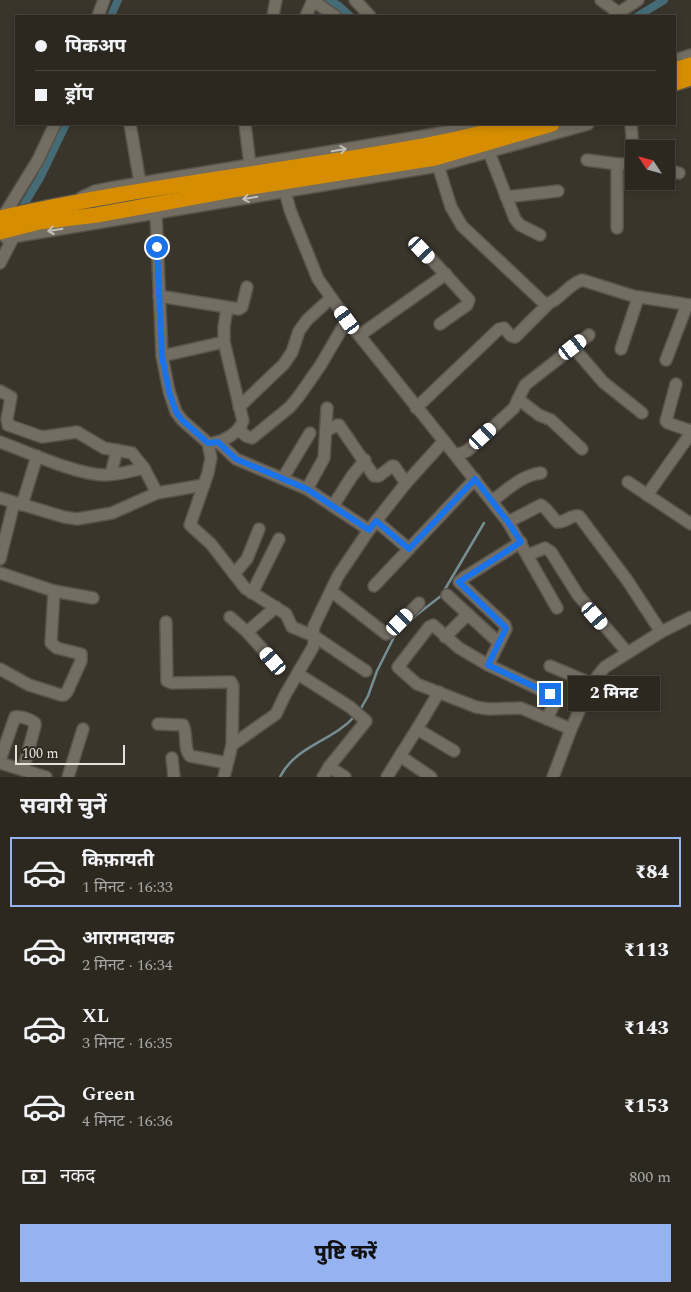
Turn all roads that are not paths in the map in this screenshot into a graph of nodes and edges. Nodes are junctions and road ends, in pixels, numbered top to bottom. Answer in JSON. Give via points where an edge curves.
{"nodes":[{"id":1,"x":104,"y":0,"type":"edge"},
{"id":2,"x":276,"y":0,"type":"edge"},
{"id":3,"x":312,"y":0,"type":"edge"},
{"id":4,"x":355,"y":0,"type":"edge"},
{"id":5,"x":601,"y":0,"type":"edge"},
{"id":6,"x":638,"y":0,"type":"edge"},
{"id":7,"x":98,"y":15,"type":"edge"},
{"id":8,"x":273,"y":15,"type":"edge"},
{"id":9,"x":306,"y":15,"type":"edge"},
{"id":10,"x":334,"y":15,"type":"edge"},
{"id":11,"x":369,"y":15,"type":"edge"},
{"id":12,"x":616,"y":15,"type":"edge"},
{"id":13,"x":691,"y":55,"type":"edge"},
{"id":14,"x":676,"y":60,"type":"edge"},
{"id":15,"x":684,"y":75,"type":"edge"},
{"id":16,"x":676,"y":90,"type":"edge"},
{"id":17,"x":55,"y":125,"type":"edge"},
{"id":18,"x":130,"y":125,"type":"edge"},
{"id":19,"x":245,"y":125,"type":"edge"},
{"id":20,"x":511,"y":125,"type":"edge"},
{"id":21,"x":545,"y":125,"type":"edge"},
{"id":22,"x":577,"y":125,"type":"edge"},
{"id":23,"x":631,"y":125,"type":"edge"},
{"id":24,"x":481,"y":134,"type":"edge"},
{"id":25,"x":632,"y":140,"type":"edge"},
{"id":26,"x":587,"y":160,"type":"dead end"},
{"id":27,"x":437,"y":162,"type":"junction"},
{"id":28,"x":617,"y":164,"type":"junction"},
{"id":29,"x":625,"y":164,"type":"edge"},
{"id":30,"x":250,"y":165,"type":"junction"},
{"id":31,"x":675,"y":171,"type":"edge"},
{"id":32,"x":679,"y":172,"type":"dead end"},
{"id":33,"x":282,"y":181,"type":"junction"},
{"id":34,"x":140,"y":183,"type":"junction"},
{"id":35,"x":558,"y":191,"type":"dead end"},
{"id":36,"x":506,"y":197,"type":"junction"},
{"id":37,"x":70,"y":205,"type":"junction"},
{"id":38,"x":156,"y":214,"type":"junction"},
{"id":39,"x":6,"y":228,"type":"edge"},
{"id":40,"x":617,"y":228,"type":"dead end"},
{"id":41,"x":540,"y":235,"type":"dead end"},
{"id":42,"x":422,"y":250,"type":"dead end"},
{"id":43,"x":0,"y":263,"type":"edge"},
{"id":44,"x":446,"y":274,"type":"junction"},
{"id":45,"x":247,"y":287,"type":"dead end"},
{"id":46,"x":159,"y":296,"type":"junction"},
{"id":47,"x":330,"y":298,"type":"junction"},
{"id":48,"x":638,"y":298,"type":"junction"},
{"id":49,"x":548,"y":305,"type":"junction"},
{"id":50,"x":689,"y":305,"type":"edge"},
{"id":51,"x":227,"y":308,"type":"junction"},
{"id":52,"x":347,"y":320,"type":"junction"},
{"id":53,"x":440,"y":324,"type":"dead end"},
{"id":54,"x":589,"y":335,"type":"dead end"},
{"id":55,"x":360,"y":336,"type":"junction"},
{"id":56,"x":224,"y":342,"type":"junction"},
{"id":57,"x":573,"y":347,"type":"junction"},
{"id":58,"x":621,"y":349,"type":"dead end"},
{"id":59,"x":162,"y":356,"type":"junction"},
{"id":60,"x":666,"y":360,"type":"dead end"},
{"id":61,"x":676,"y":384,"type":"dead end"},
{"id":62,"x":0,"y":391,"type":"edge"},
{"id":63,"x":518,"y":399,"type":"junction"},
{"id":64,"x":239,"y":407,"type":"junction"},
{"id":65,"x":327,"y":408,"type":"dead end"},
{"id":66,"x":416,"y":408,"type":"junction"},
{"id":67,"x":642,"y":413,"type":"dead end"},
{"id":68,"x":238,"y":429,"type":"junction"},
{"id":69,"x":326,"y":431,"type":"junction"},
{"id":70,"x":691,"y":432,"type":"edge"},
{"id":71,"x":310,"y":433,"type":"dead end"},
{"id":72,"x":444,"y":441,"type":"junction"},
{"id":73,"x":0,"y":442,"type":"edge"},
{"id":74,"x":213,"y":443,"type":"junction"},
{"id":75,"x":582,"y":449,"type":"dead end"},
{"id":76,"x":117,"y":450,"type":"junction"},
{"id":77,"x":456,"y":455,"type":"junction"},
{"id":78,"x":38,"y":456,"type":"junction"},
{"id":79,"x":364,"y":460,"type":"junction"},
{"id":80,"x":144,"y":468,"type":"junction"},
{"id":81,"x":541,"y":473,"type":"dead end"},
{"id":82,"x":111,"y":474,"type":"junction"},
{"id":83,"x":283,"y":478,"type":"junction"},
{"id":84,"x":475,"y":479,"type":"junction"},
{"id":85,"x":628,"y":482,"type":"dead end"},
{"id":86,"x":406,"y":483,"type":"junction"},
{"id":87,"x":204,"y":485,"type":"junction"},
{"id":88,"x":307,"y":489,"type":"junction"},
{"id":89,"x":157,"y":493,"type":"junction"},
{"id":90,"x":647,"y":495,"type":"junction"},
{"id":91,"x":0,"y":498,"type":"edge"},
{"id":92,"x":18,"y":504,"type":"junction"},
{"id":93,"x":495,"y":505,"type":"junction"},
{"id":94,"x":333,"y":506,"type":"junction"},
{"id":95,"x":508,"y":522,"type":"junction"},
{"id":96,"x":690,"y":522,"type":"edge"},
{"id":97,"x":373,"y":525,"type":"junction"},
{"id":98,"x":260,"y":529,"type":"dead end"},
{"id":99,"x":279,"y":539,"type":"dead end"},
{"id":100,"x":521,"y":542,"type":"junction"},
{"id":101,"x":409,"y":549,"type":"junction"},
{"id":102,"x":528,"y":555,"type":"junction"},
{"id":103,"x":0,"y":560,"type":"edge"},
{"id":104,"x":0,"y":573,"type":"edge"},
{"id":105,"x":234,"y":574,"type":"junction"},
{"id":106,"x":374,"y":586,"type":"dead end"},
{"id":107,"x":54,"y":591,"type":"junction"},
{"id":108,"x":332,"y":591,"type":"junction"},
{"id":109,"x":252,"y":593,"type":"junction"},
{"id":110,"x":447,"y":595,"type":"dead end"},
{"id":111,"x":93,"y":598,"type":"dead end"},
{"id":112,"x":419,"y":603,"type":"dead end"},
{"id":113,"x":276,"y":607,"type":"junction"},
{"id":114,"x":557,"y":608,"type":"dead end"},
{"id":115,"x":468,"y":614,"type":"junction"},
{"id":116,"x":230,"y":617,"type":"dead end"},
{"id":117,"x":691,"y":617,"type":"edge"},
{"id":118,"x":166,"y":622,"type":"dead end"},
{"id":119,"x":247,"y":632,"type":"junction"},
{"id":120,"x":661,"y":632,"type":"junction"},
{"id":121,"x":314,"y":636,"type":"junction"},
{"id":122,"x":445,"y":636,"type":"junction"},
{"id":123,"x":499,"y":642,"type":"junction"},
{"id":124,"x":627,"y":652,"type":"junction"},
{"id":125,"x":273,"y":661,"type":"dead end"},
{"id":126,"x":488,"y":665,"type":"junction"},
{"id":127,"x":550,"y":666,"type":"dead end"},
{"id":128,"x":0,"y":669,"type":"edge"},
{"id":129,"x":366,"y":671,"type":"dead end"},
{"id":130,"x":298,"y":674,"type":"junction"},
{"id":131,"x":593,"y":684,"type":"junction"},
{"id":132,"x":439,"y":692,"type":"junction"},
{"id":133,"x":547,"y":719,"type":"junction"},
{"id":134,"x":158,"y":724,"type":"dead end"},
{"id":135,"x":83,"y":729,"type":"dead end"},
{"id":136,"x":417,"y":729,"type":"junction"},
{"id":137,"x":571,"y":729,"type":"junction"},
{"id":138,"x":232,"y":745,"type":"junction"},
{"id":139,"x":454,"y":751,"type":"dead end"},
{"id":140,"x":400,"y":756,"type":"junction"},
{"id":141,"x":172,"y":758,"type":"dead end"},
{"id":142,"x":0,"y":761,"type":"edge"},
{"id":143,"x":326,"y":772,"type":"edge"},
{"id":144,"x":27,"y":773,"type":"edge"},
{"id":145,"x":227,"y":773,"type":"edge"},
{"id":146,"x":46,"y":777,"type":"edge"},
{"id":147,"x":68,"y":777,"type":"edge"},
{"id":148,"x":174,"y":777,"type":"edge"},
{"id":149,"x":345,"y":777,"type":"edge"},
{"id":150,"x":387,"y":777,"type":"edge"},
{"id":151,"x":432,"y":777,"type":"edge"},
{"id":152,"x":553,"y":777,"type":"edge"}],
"edges":[{"from":1,"to":7,"type":"street"},
{"from":2,"to":8,"type":"street"},
{"from":3,"to":9,"type":"street"},
{"from":3,"to":10,"type":"street"},
{"from":4,"to":11,"type":"street"},
{"from":5,"to":12,"type":"street"},
{"from":6,"to":12,"type":"street"},
{"from":13,"to":14,"type":"street"},
{"from":15,"to":16,"type":"street"},
{"from":17,"to":39,"type":"street"},
{"from":18,"to":34,"type":"street"},
{"from":19,"to":30,"type":"street"},
{"from":20,"to":24,"type":"highway"},
{"from":21,"to":24,"type":"highway"},
{"from":22,"to":24,"type":"street"},
{"from":23,"to":25,"type":"street"},
{"from":24,"to":27,"type":"highway"},
{"from":30,"to":24,"type":"street","one_way":true,"via":[[418,138]]},
{"from":24,"to":33,"type":"highway"},
{"from":24,"to":36,"type":"street"},
{"from":26,"to":28,"type":"street"},
{"from":27,"to":33,"type":"highway"},
{"from":27,"to":49,"type":"street","via":[[450,207],[462,226]]},
{"from":28,"to":29,"type":"street"},
{"from":28,"to":40,"type":"street"},
{"from":30,"to":34,"type":"street"},
{"from":31,"to":32,"type":"street"},
{"from":33,"to":37,"type":"highway"},
{"from":33,"to":38,"type":"street","one_way":true},
{"from":33,"to":39,"type":"highway"},
{"from":33,"to":47,"type":"street","via":[[314,269]]},
{"from":34,"to":37,"type":"street","via":[[96,191]]},
{"from":35,"to":36,"type":"street"},
{"from":36,"to":41,"type":"street","via":[[516,222]]},
{"from":37,"to":39,"type":"highway"},
{"from":38,"to":39,"type":"street","one_way":true},
{"from":38,"to":46,"type":"street"},
{"from":39,"to":43,"type":"street"},
{"from":42,"to":44,"type":"street"},
{"from":44,"to":53,"type":"street","via":[[467,297],[468,303]]},
{"from":44,"to":55,"type":"street"},
{"from":45,"to":51,"type":"street","via":[[242,307],[239,310]]},
{"from":46,"to":51,"type":"street"},
{"from":46,"to":59,"type":"street"},
{"from":47,"to":52,"type":"street"},
{"from":47,"to":64,"type":"street","via":[[299,331],[284,364]]},
{"from":48,"to":49,"type":"street","via":[[582,280]]},
{"from":48,"to":50,"type":"street"},
{"from":48,"to":58,"type":"street"},
{"from":49,"to":66,"type":"street","via":[[515,337],[504,328],[499,329]]},
{"from":50,"to":60,"type":"street"},
{"from":51,"to":56,"type":"street"},
{"from":52,"to":55,"type":"street"},
{"from":52,"to":68,"type":"street","via":[[315,374],[290,407],[252,438]]},
{"from":54,"to":57,"type":"street"},
{"from":55,"to":66,"type":"street"},
{"from":56,"to":59,"type":"street"},
{"from":56,"to":64,"type":"street"},
{"from":57,"to":63,"type":"street","via":[[525,385]]},
{"from":57,"to":67,"type":"street","via":[[603,382]]},
{"from":59,"to":74,"type":"street","via":[[176,412],[189,428]]},
{"from":61,"to":70,"type":"street","via":[[666,421]]},
{"from":62,"to":76,"type":"street","via":[[11,397],[6,422],[11,426],[42,438],[77,432],[104,448]]},
{"from":63,"to":75,"type":"street","via":[[551,420]]},
{"from":63,"to":77,"type":"street","via":[[514,408],[467,451]]},
{"from":64,"to":68,"type":"street","via":[[242,421]]},
{"from":65,"to":69,"type":"street"},
{"from":66,"to":72,"type":"street"},
{"from":68,"to":74,"type":"street","via":[[224,440]]},
{"from":69,"to":79,"type":"street","via":[[339,426]]},
{"from":69,"to":88,"type":"street","via":[[324,458]]},
{"from":70,"to":90,"type":"street"},
{"from":71,"to":83,"type":"street"},
{"from":72,"to":77,"type":"street"},
{"from":72,"to":86,"type":"street"},
{"from":73,"to":78,"type":"street"},
{"from":74,"to":83,"type":"street","via":[[240,461]]},
{"from":74,"to":87,"type":"street"},
{"from":76,"to":80,"type":"street","via":[[132,453]]},
{"from":76,"to":82,"type":"street"},
{"from":77,"to":84,"type":"street"},
{"from":78,"to":82,"type":"street","via":[[86,472]]},
{"from":78,"to":92,"type":"street"},
{"from":79,"to":86,"type":"street","via":[[376,477],[394,466]]},
{"from":79,"to":94,"type":"street"},
{"from":80,"to":82,"type":"street"},
{"from":80,"to":89,"type":"street"},
{"from":81,"to":93,"type":"street","via":[[522,480]]},
{"from":83,"to":88,"type":"street"},
{"from":84,"to":93,"type":"street"},
{"from":84,"to":101,"type":"street"},
{"from":85,"to":90,"type":"street"},
{"from":86,"to":97,"type":"street"},
{"from":87,"to":89,"type":"street"},
{"from":87,"to":105,"type":"street","via":[[190,525],[211,544]]},
{"from":88,"to":94,"type":"street"},
{"from":89,"to":92,"type":"street","via":[[112,513],[88,518],[64,517]]},
{"from":90,"to":96,"type":"street"},
{"from":91,"to":92,"type":"street"},
{"from":92,"to":103,"type":"street"},
{"from":93,"to":95,"type":"street"},
{"from":94,"to":97,"type":"street"},
{"from":95,"to":100,"type":"street"},
{"from":95,"to":120,"type":"street","via":[[541,506],[557,522],[579,516]]},
{"from":97,"to":101,"type":"street"},
{"from":97,"to":108,"type":"street"},
{"from":98,"to":105,"type":"street","via":[[247,559]]},
{"from":99,"to":109,"type":"street"},
{"from":100,"to":102,"type":"street"},
{"from":100,"to":123,"type":"street","via":[[459,582],[505,625]]},
{"from":101,"to":106,"type":"street"},
{"from":102,"to":114,"type":"street"},
{"from":102,"to":124,"type":"street","via":[[545,548],[551,552],[581,599]]},
{"from":104,"to":107,"type":"street"},
{"from":105,"to":109,"type":"street"},
{"from":107,"to":111,"type":"street"},
{"from":107,"to":128,"type":"street","via":[[51,643],[82,654],[67,692],[61,695],[45,690]]},
{"from":108,"to":112,"type":"street","via":[[386,634]]},
{"from":108,"to":121,"type":"street","via":[[314,626]]},
{"from":109,"to":113,"type":"street"},
{"from":110,"to":115,"type":"street"},
{"from":113,"to":119,"type":"street"},
{"from":113,"to":121,"type":"street","via":[[286,614],[293,629]]},
{"from":115,"to":122,"type":"street"},
{"from":115,"to":123,"type":"street"},
{"from":116,"to":119,"type":"street"},
{"from":117,"to":120,"type":"street"},
{"from":118,"to":138,"type":"street","via":[[167,681],[231,682]]},
{"from":119,"to":125,"type":"street"},
{"from":120,"to":124,"type":"street"},
{"from":121,"to":129,"type":"street"},
{"from":121,"to":130,"type":"street","via":[[313,646]]},
{"from":122,"to":126,"type":"street"},
{"from":122,"to":132,"type":"street","via":[[431,626],[398,666],[418,684]]},
{"from":123,"to":126,"type":"street"},
{"from":124,"to":131,"type":"street","via":[[605,667]]},
{"from":126,"to":133,"type":"street","via":[[556,696]]},
{"from":127,"to":131,"type":"street"},
{"from":130,"to":138,"type":"street","via":[[276,714]]},
{"from":130,"to":143,"type":"street","via":[[366,721]]},
{"from":131,"to":137,"type":"street"},
{"from":132,"to":133,"type":"street","via":[[476,707],[521,708]]},
{"from":132,"to":136,"type":"street"},
{"from":133,"to":137,"type":"street"},
{"from":134,"to":145,"type":"street","via":[[184,725],[190,756]]},
{"from":135,"to":147,"type":"street"},
{"from":136,"to":139,"type":"street"},
{"from":136,"to":140,"type":"street"},
{"from":137,"to":152,"type":"street"},
{"from":138,"to":145,"type":"street"},
{"from":140,"to":150,"type":"street"},
{"from":140,"to":151,"type":"street"},
{"from":141,"to":148,"type":"street"},
{"from":142,"to":144,"type":"street"},
{"from":142,"to":144,"type":"street","via":[[15,717],[30,720],[36,726]]},
{"from":143,"to":149,"type":"street"},
{"from":144,"to":146,"type":"street"}]}
